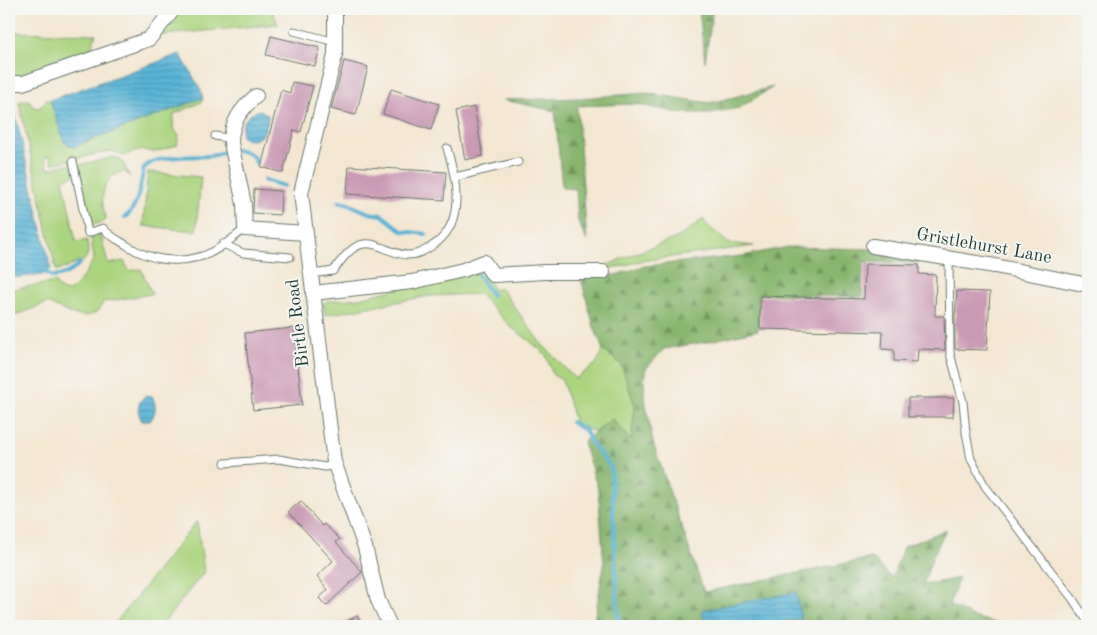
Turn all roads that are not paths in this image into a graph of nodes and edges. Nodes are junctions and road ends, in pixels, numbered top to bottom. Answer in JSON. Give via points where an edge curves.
{"nodes":[{"id":1,"x":174,"y":9,"type":"edge"},
{"id":2,"x":335,"y":9,"type":"edge"},
{"id":3,"x":294,"y":31,"type":"dead end"},
{"id":4,"x":335,"y":42,"type":"junction"},
{"id":5,"x":9,"y":83,"type":"edge"},
{"id":6,"x":256,"y":96,"type":"dead end"},
{"id":7,"x":215,"y":136,"type":"dead end"},
{"id":8,"x":231,"y":141,"type":"junction"},
{"id":9,"x":448,"y":148,"type":"dead end"},
{"id":10,"x":73,"y":161,"type":"dead end"},
{"id":11,"x":518,"y":162,"type":"dead end"},
{"id":12,"x":455,"y":176,"type":"junction"},
{"id":13,"x":245,"y":229,"type":"junction"},
{"id":14,"x":306,"y":233,"type":"junction"},
{"id":15,"x":223,"y":244,"type":"junction"},
{"id":16,"x":872,"y":246,"type":"dead end"},
{"id":17,"x":290,"y":257,"type":"dead end"},
{"id":18,"x":950,"y":260,"type":"junction"},
{"id":19,"x":603,"y":272,"type":"dead end"},
{"id":20,"x":311,"y":274,"type":"junction"},
{"id":21,"x":1088,"y":286,"type":"edge"},
{"id":22,"x":313,"y":293,"type":"junction"},
{"id":23,"x":225,"y":463,"type":"dead end"},
{"id":24,"x":334,"y":464,"type":"junction"},
{"id":25,"x":1088,"y":622,"type":"edge"},
{"id":26,"x":390,"y":626,"type":"edge"}],
"edges":[{"from":1,"to":5,"type":"street","via":[[148,39],[23,83]]},
{"from":2,"to":4,"type":"street","name":"Birtle Road"},
{"from":3,"to":4,"type":"lane"},
{"from":4,"to":14,"type":"street","name":"Birtle Road","via":[[335,55],[301,193]]},
{"from":6,"to":8,"type":"street","via":[[237,116]]},
{"from":7,"to":8,"type":"lane"},
{"from":8,"to":13,"type":"street","via":[[244,204]]},
{"from":9,"to":12,"type":"lane"},
{"from":10,"to":15,"type":"lane","via":[[88,233],[104,228],[138,253],[162,260],[200,257]]},
{"from":11,"to":12,"type":"lane"},
{"from":12,"to":20,"type":"lane","via":[[457,190],[453,222],[440,242],[420,254],[408,255],[364,244],[350,251],[333,271]]},
{"from":13,"to":14,"type":"street"},
{"from":13,"to":15,"type":"lane"},
{"from":14,"to":20,"type":"street","name":"Birtle Road"},
{"from":15,"to":17,"type":"lane","via":[[244,253]]},
{"from":16,"to":18,"type":"street","name":"Gristlehurst Lane"},
{"from":18,"to":21,"type":"street","name":"Gristlehurst Lane"},
{"from":18,"to":25,"type":"lane","via":[[950,353],[963,402],[971,459],[985,486]]},
{"from":19,"to":22,"type":"street","via":[[493,275],[484,262],[412,282]]},
{"from":20,"to":22,"type":"street","name":"Birtle Road"},
{"from":22,"to":24,"type":"street","name":"Birtle Road"},
{"from":23,"to":24,"type":"lane","via":[[279,459],[325,467]]},
{"from":24,"to":26,"type":"street","name":"Birtle Road","via":[[365,548],[378,600]]}]}
